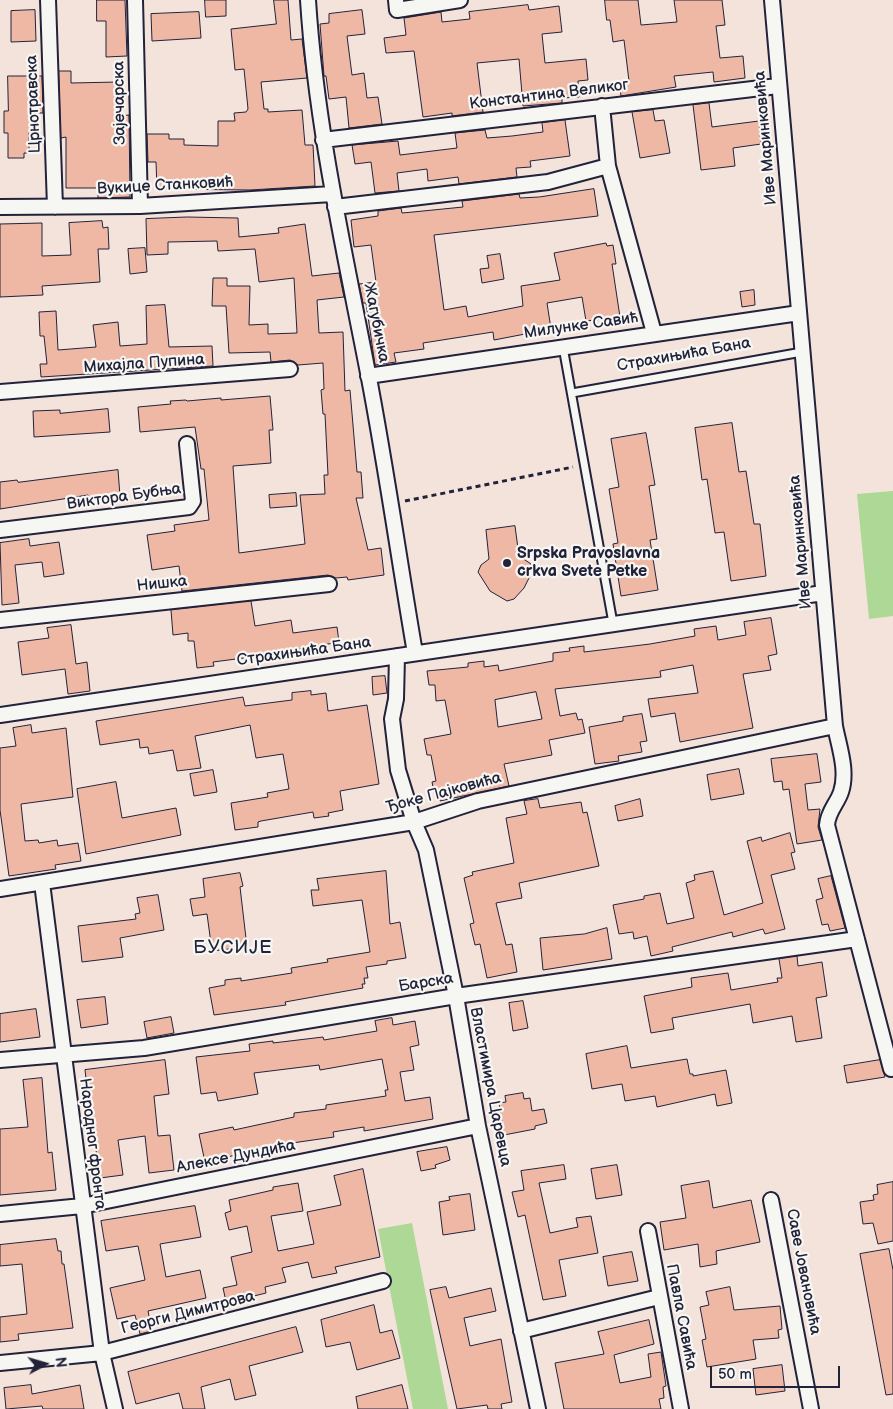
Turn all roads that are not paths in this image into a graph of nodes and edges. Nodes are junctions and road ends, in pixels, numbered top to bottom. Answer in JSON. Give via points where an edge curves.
{"nodes":[{"id":1,"x":48,"y":0,"type":"edge"},
{"id":2,"x":136,"y":0,"type":"edge"},
{"id":3,"x":308,"y":0,"type":"edge"},
{"id":4,"x":396,"y":0,"type":"edge"},
{"id":5,"x":460,"y":0,"type":"edge"},
{"id":6,"x":772,"y":0,"type":"edge"},
{"id":7,"x":778,"y":86,"type":"junction"},
{"id":8,"x":602,"y":106,"type":"junction"},
{"id":9,"x":323,"y":140,"type":"junction"},
{"id":10,"x":608,"y":166,"type":"junction"},
{"id":11,"x":334,"y":200,"type":"junction"},
{"id":12,"x":0,"y":206,"type":"edge"},
{"id":13,"x":140,"y":206,"type":"junction"},
{"id":14,"x":55,"y":207,"type":"junction"},
{"id":15,"x":799,"y":313,"type":"junction"},
{"id":16,"x":654,"y":334,"type":"junction"},
{"id":17,"x":563,"y":346,"type":"junction"},
{"id":18,"x":802,"y":352,"type":"junction"},
{"id":19,"x":290,"y":369,"type":"dead end"},
{"id":20,"x":368,"y":376,"type":"junction"},
{"id":21,"x":0,"y":392,"type":"edge"},
{"id":22,"x":572,"y":393,"type":"junction"},
{"id":23,"x":187,"y":444,"type":"dead end"},
{"id":24,"x":0,"y":530,"type":"edge"},
{"id":25,"x":329,"y":584,"type":"dead end"},
{"id":26,"x":823,"y":593,"type":"junction"},
{"id":27,"x":0,"y":620,"type":"edge"},
{"id":28,"x":612,"y":623,"type":"junction"},
{"id":29,"x":415,"y":653,"type":"junction"},
{"id":30,"x":398,"y":656,"type":"junction"},
{"id":31,"x":0,"y":715,"type":"edge"},
{"id":32,"x":835,"y":726,"type":"junction"},
{"id":33,"x":414,"y":822,"type":"junction"},
{"id":34,"x":42,"y":883,"type":"junction"},
{"id":35,"x":0,"y":889,"type":"edge"},
{"id":36,"x":857,"y":940,"type":"junction"},
{"id":37,"x":456,"y":996,"type":"junction"},
{"id":38,"x":64,"y":1054,"type":"junction"},
{"id":39,"x":0,"y":1060,"type":"edge"},
{"id":40,"x":891,"y":1069,"type":"dead end"},
{"id":41,"x":478,"y":1126,"type":"junction"},
{"id":42,"x":771,"y":1200,"type":"dead end"},
{"id":43,"x":82,"y":1206,"type":"junction"},
{"id":44,"x":0,"y":1214,"type":"edge"},
{"id":45,"x":648,"y":1231,"type":"dead end"},
{"id":46,"x":383,"y":1281,"type":"dead end"},
{"id":47,"x":659,"y":1297,"type":"junction"},
{"id":48,"x":521,"y":1331,"type":"junction"},
{"id":49,"x":102,"y":1353,"type":"junction"},
{"id":50,"x":0,"y":1364,"type":"edge"},
{"id":51,"x":115,"y":1409,"type":"edge"},
{"id":52,"x":538,"y":1409,"type":"edge"},
{"id":53,"x":681,"y":1409,"type":"edge"},
{"id":54,"x":811,"y":1409,"type":"edge"}],
"edges":[{"from":1,"to":14,"type":"street","name":"Црнотравска"},
{"from":2,"to":13,"type":"street","name":"Зајечарска"},
{"from":3,"to":9,"type":"street","name":"Жагубичка"},
{"from":4,"to":5,"type":"street","via":[[397,10]]},
{"from":6,"to":7,"type":"street","name":"Иве Маринковића"},
{"from":7,"to":8,"type":"street","name":"Константина Великог"},
{"from":7,"to":15,"type":"street","name":"Иве Маринковића"},
{"from":8,"to":9,"type":"street","name":"Константина Великог"},
{"from":8,"to":10,"type":"street"},
{"from":9,"to":11,"type":"street","name":"Жагубичка"},
{"from":10,"to":11,"type":"street","name":"Вукице Станковић","via":[[548,182]]},
{"from":10,"to":16,"type":"street"},
{"from":11,"to":13,"type":"street","name":"Вукице Станковић"},
{"from":11,"to":20,"type":"street","name":"Жагубичка"},
{"from":12,"to":14,"type":"street","name":"Вукице Станковић"},
{"from":13,"to":14,"type":"street","name":"Вукице Станковић"},
{"from":15,"to":16,"type":"street","name":"Милунке Савић"},
{"from":15,"to":18,"type":"street","name":"Иве Маринковића"},
{"from":16,"to":17,"type":"street","name":"Милунке Савић"},
{"from":17,"to":20,"type":"street","name":"Милунке Савић"},
{"from":17,"to":22,"type":"lane"},
{"from":18,"to":22,"type":"lane","name":"Страхињића Бана"},
{"from":18,"to":26,"type":"street","name":"Иве Маринковића"},
{"from":19,"to":21,"type":"street","name":"Михајла Пупина"},
{"from":20,"to":29,"type":"street","name":"Жагубичка"},
{"from":22,"to":28,"type":"lane"},
{"from":23,"to":24,"type":"street","name":"Виктора Бубња","via":[[193,501],[189,507]]},
{"from":25,"to":27,"type":"street","name":"Нишка"},
{"from":26,"to":28,"type":"street","name":"Страхињића Бана"},
{"from":26,"to":32,"type":"street","name":"Иве Маринковића"},
{"from":28,"to":29,"type":"street","name":"Страхињића Бана"},
{"from":29,"to":30,"type":"street","name":"Страхињића Бана"},
{"from":30,"to":31,"type":"street","name":"Страхињића Бана"},
{"from":30,"to":33,"type":"street","name":"Властимира Царевца","via":[[393,744]]},
{"from":32,"to":33,"type":"street","name":"Ђоке Пајковића","via":[[478,801]]},
{"from":32,"to":36,"type":"street","name":"Иве Маринковића","via":[[844,776],[827,825]]},
{"from":33,"to":34,"type":"street","name":"Ђоке Пајковића"},
{"from":33,"to":37,"type":"street","name":"Властимира Царевца","via":[[426,850]]},
{"from":34,"to":35,"type":"street","name":"Ђоке Пајковића"},
{"from":34,"to":38,"type":"street","name":"Народног фронта"},
{"from":36,"to":37,"type":"street","name":"Барска"},
{"from":36,"to":40,"type":"street","name":"Иве Маринковића"},
{"from":37,"to":38,"type":"street","name":"Барска","via":[[144,1048]]},
{"from":37,"to":41,"type":"street","name":"Властимира Царевца"},
{"from":38,"to":39,"type":"street","name":"Барска"},
{"from":38,"to":43,"type":"street","name":"Народног фронта"},
{"from":41,"to":43,"type":"street","name":"Алексе Дундића"},
{"from":41,"to":48,"type":"street","name":"Властимира Царевца"},
{"from":42,"to":54,"type":"street","name":"Саве Јовановића"},
{"from":43,"to":44,"type":"street","name":"Алексе Дундића"},
{"from":43,"to":49,"type":"street","name":"Народног фронта"},
{"from":45,"to":47,"type":"street","name":"Павла Савића"},
{"from":46,"to":49,"type":"street","name":"Георги Димитрова"},
{"from":47,"to":48,"type":"street"},
{"from":47,"to":53,"type":"street","name":"Павла Савића"},
{"from":48,"to":52,"type":"street","name":"Властимира Царевца"},
{"from":49,"to":50,"type":"street","name":"Георги Димитрова"},
{"from":49,"to":51,"type":"street","name":"Народног фронта"}]}
